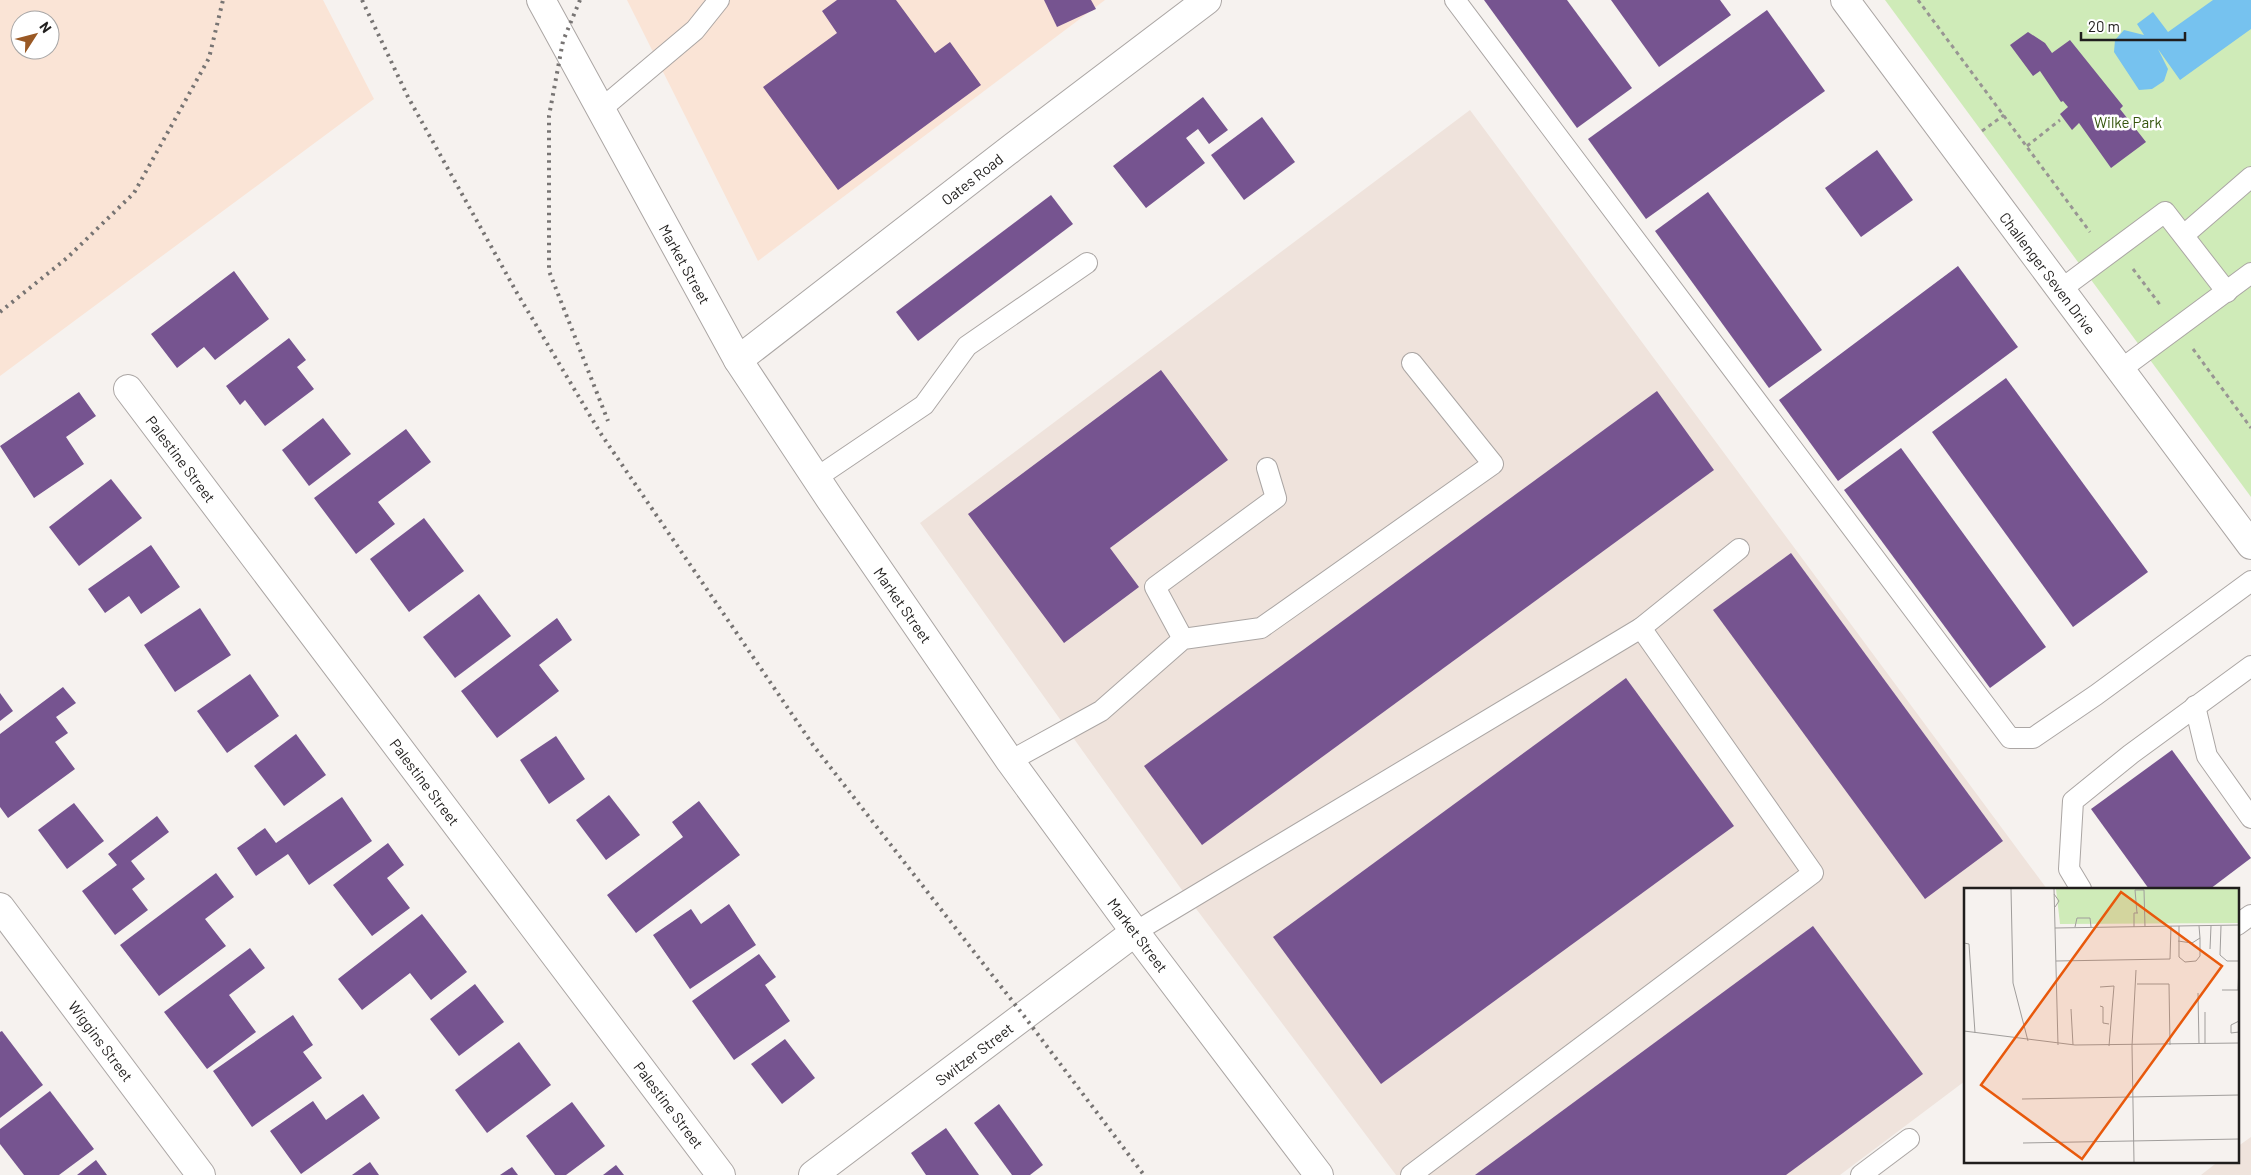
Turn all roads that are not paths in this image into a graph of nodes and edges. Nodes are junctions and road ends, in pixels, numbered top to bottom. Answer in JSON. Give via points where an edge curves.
{"nodes":[{"id":1,"x":541,"y":0,"type":"edge"},
{"id":2,"x":719,"y":0,"type":"edge"},
{"id":3,"x":1207,"y":0,"type":"edge"},
{"id":4,"x":1455,"y":0,"type":"edge"},
{"id":5,"x":1845,"y":0,"type":"edge"},
{"id":6,"x":600,"y":110,"type":"junction"},
{"id":7,"x":2251,"y":177,"type":"edge"},
{"id":8,"x":2184,"y":235,"type":"junction"},
{"id":9,"x":1087,"y":263,"type":"dead end"},
{"id":10,"x":2251,"y":273,"type":"edge"},
{"id":11,"x":2060,"y":290,"type":"junction"},
{"id":12,"x":2227,"y":292,"type":"junction"},
{"id":13,"x":738,"y":360,"type":"junction"},
{"id":14,"x":1412,"y":363,"type":"dead end"},
{"id":15,"x":2120,"y":370,"type":"junction"},
{"id":16,"x":128,"y":389,"type":"dead end"},
{"id":17,"x":1267,"y":468,"type":"dead end"},
{"id":18,"x":816,"y":478,"type":"junction"},
{"id":19,"x":2251,"y":545,"type":"edge"},
{"id":20,"x":1739,"y":549,"type":"dead end"},
{"id":21,"x":2251,"y":581,"type":"edge"},
{"id":22,"x":1641,"y":628,"type":"junction"},
{"id":23,"x":1183,"y":639,"type":"junction"},
{"id":24,"x":2251,"y":666,"type":"edge"},
{"id":25,"x":2195,"y":706,"type":"junction"},
{"id":26,"x":1010,"y":761,"type":"junction"},
{"id":27,"x":2251,"y":818,"type":"edge"},
{"id":28,"x":2080,"y":888,"type":"edge"},
{"id":29,"x":0,"y":908,"type":"edge"},
{"id":30,"x":2251,"y":915,"type":"edge"},
{"id":31,"x":2238,"y":924,"type":"edge"},
{"id":32,"x":1135,"y":932,"type":"junction"},
{"id":33,"x":1909,"y":1139,"type":"dead end"},
{"id":34,"x":202,"y":1175,"type":"edge"},
{"id":35,"x":721,"y":1175,"type":"edge"},
{"id":36,"x":813,"y":1175,"type":"edge"},
{"id":37,"x":1319,"y":1175,"type":"edge"},
{"id":38,"x":1411,"y":1175,"type":"edge"},
{"id":39,"x":1861,"y":1175,"type":"edge"}],
"edges":[{"from":1,"to":6,"type":"street","name":"Market Street"},
{"from":2,"to":6,"type":"lane","via":[[695,30]]},
{"from":3,"to":13,"type":"street","name":"Oates Road"},
{"from":4,"to":21,"type":"lane","via":[[2010,738],[2032,738]]},
{"from":5,"to":11,"type":"street","name":"Challenger Seven Drive"},
{"from":6,"to":13,"type":"street","name":"Market Street"},
{"from":7,"to":8,"type":"lane"},
{"from":8,"to":11,"type":"lane","via":[[2166,212]]},
{"from":8,"to":12,"type":"lane"},
{"from":9,"to":18,"type":"lane","via":[[967,346],[924,406]]},
{"from":10,"to":12,"type":"lane"},
{"from":11,"to":15,"type":"street","name":"Challenger Seven Drive"},
{"from":12,"to":15,"type":"lane"},
{"from":13,"to":18,"type":"street","name":"Market Street"},
{"from":14,"to":23,"type":"lane","via":[[1493,464],[1261,628]]},
{"from":15,"to":19,"type":"street","name":"Challenger Seven Drive"},
{"from":16,"to":35,"type":"street","name":"Palestine Street"},
{"from":17,"to":23,"type":"lane","via":[[1276,498],[1156,587]]},
{"from":18,"to":26,"type":"street","name":"Market Street"},
{"from":20,"to":22,"type":"lane"},
{"from":22,"to":32,"type":"lane"},
{"from":22,"to":38,"type":"lane","via":[[1813,873]]},
{"from":23,"to":26,"type":"lane","via":[[1101,711]]},
{"from":24,"to":25,"type":"lane"},
{"from":25,"to":27,"type":"lane","via":[[2207,756]]},
{"from":25,"to":28,"type":"lane","via":[[2073,801],[2069,869]]},
{"from":26,"to":32,"type":"street","name":"Market Street"},
{"from":29,"to":34,"type":"street","name":"Wiggins Street"},
{"from":30,"to":31,"type":"lane"},
{"from":32,"to":36,"type":"street","name":"Switzer Street"},
{"from":32,"to":37,"type":"street","name":"Market Street"},
{"from":33,"to":39,"type":"lane"}]}
